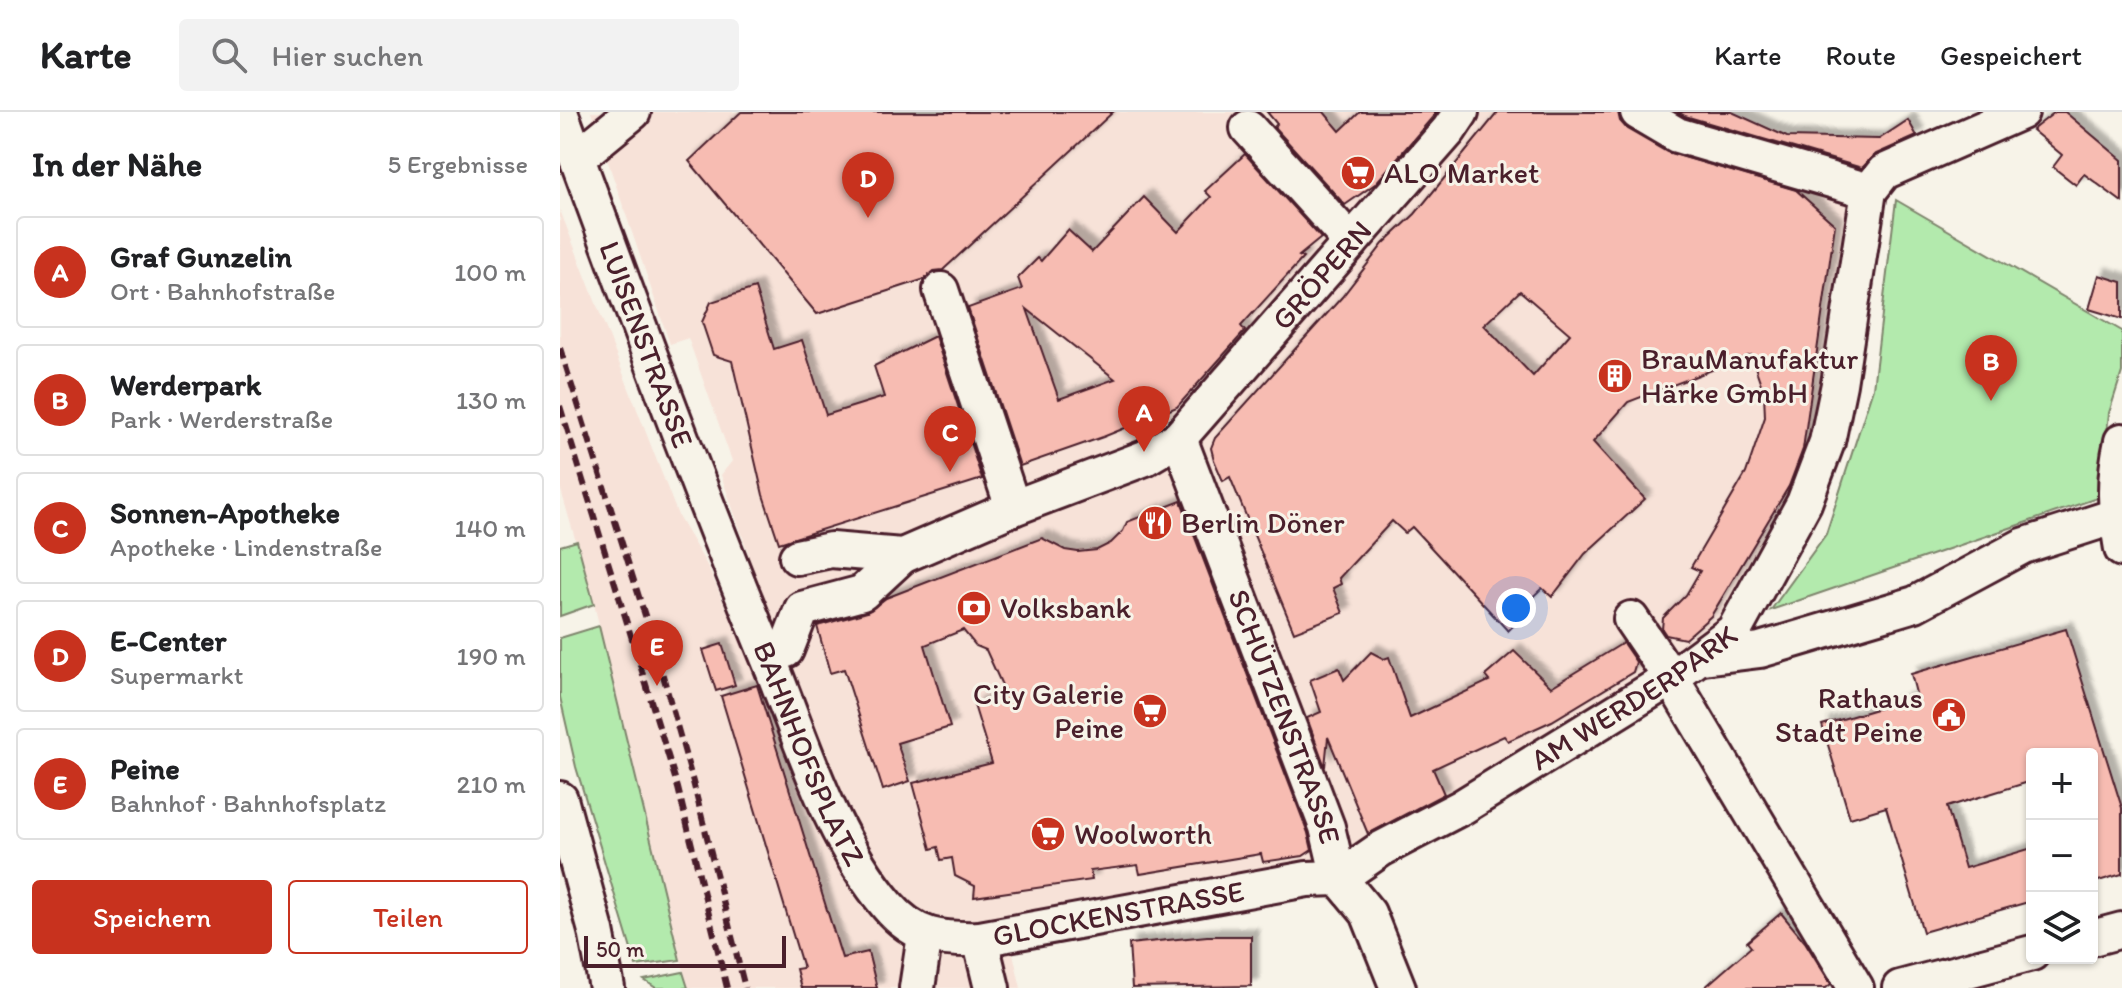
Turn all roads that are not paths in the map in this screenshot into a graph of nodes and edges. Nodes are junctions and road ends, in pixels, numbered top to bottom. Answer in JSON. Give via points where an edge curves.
{"nodes":[{"id":1,"x":560,"y":112,"type":"edge"},
{"id":2,"x":633,"y":112,"type":"edge"},
{"id":3,"x":1461,"y":112,"type":"edge"},
{"id":4,"x":1638,"y":112,"type":"edge"},
{"id":5,"x":2021,"y":112,"type":"edge"},
{"id":6,"x":1248,"y":128,"type":"dead end"},
{"id":7,"x":577,"y":158,"type":"junction"},
{"id":8,"x":1869,"y":191,"type":"junction"},
{"id":9,"x":1351,"y":242,"type":"junction"},
{"id":10,"x":941,"y":290,"type":"dead end"},
{"id":11,"x":1179,"y":438,"type":"junction"},
{"id":12,"x":2122,"y":441,"type":"edge"},
{"id":13,"x":1013,"y":508,"type":"junction"},
{"id":14,"x":2116,"y":516,"type":"junction"},
{"id":15,"x":2122,"y":549,"type":"edge"},
{"id":16,"x":902,"y":556,"type":"junction"},
{"id":17,"x":797,"y":557,"type":"dead end"},
{"id":18,"x":733,"y":577,"type":"joint"},
{"id":19,"x":1631,"y":619,"type":"dead end"},
{"id":20,"x":768,"y":656,"type":"junction"},
{"id":21,"x":1702,"y":657,"type":"junction"},
{"id":22,"x":1671,"y":678,"type":"junction"},
{"id":23,"x":560,"y":799,"type":"edge"},
{"id":24,"x":1339,"y":878,"type":"junction"},
{"id":25,"x":914,"y":928,"type":"junction"},
{"id":26,"x":2122,"y":930,"type":"edge"},
{"id":27,"x":2098,"y":936,"type":"edge"},
{"id":28,"x":980,"y":939,"type":"junction"},
{"id":29,"x":2026,"y":955,"type":"edge"},
{"id":30,"x":607,"y":988,"type":"edge"},
{"id":31,"x":917,"y":988,"type":"edge"},
{"id":32,"x":992,"y":988,"type":"edge"},
{"id":33,"x":1398,"y":988,"type":"edge"},
{"id":34,"x":1856,"y":988,"type":"edge"},
{"id":35,"x":1900,"y":988,"type":"edge"}],
"edges":[{"from":1,"to":7,"type":"street","name":"LUISENSTRASSE"},
{"from":2,"to":7,"type":"street"},
{"from":3,"to":9,"type":"street","name":"GRÖPERN"},
{"from":4,"to":8,"type":"street","via":[[1677,135]]},
{"from":5,"to":8,"type":"street","via":[[1884,172]]},
{"from":6,"to":9,"type":"street"},
{"from":7,"to":18,"type":"street","name":"LUISENSTRASSE"},
{"from":8,"to":21,"type":"street","name":"AM WERDERPARK","via":[[1827,442],[1804,503],[1734,631]]},
{"from":9,"to":11,"type":"street","name":"GRÖPERN"},
{"from":10,"to":13,"type":"street"},
{"from":11,"to":13,"type":"street","name":"GRÖPERN","via":[[1145,458]]},
{"from":11,"to":24,"type":"street","name":"SCHÜTZENSTRASSE","via":[[1327,827]]},
{"from":12,"to":14,"type":"street","via":[[2115,473]]},
{"from":13,"to":16,"type":"street","name":"GRÖPERN"},
{"from":14,"to":15,"type":"street"},
{"from":14,"to":21,"type":"street","via":[[2023,546],[1915,604],[1760,650]]},
{"from":16,"to":17,"type":"street","via":[[831,550]]},
{"from":16,"to":20,"type":"street","via":[[862,593],[802,609],[786,650]]},
{"from":18,"to":20,"type":"street","name":"BAHNHOFSPLATZ"},
{"from":19,"to":22,"type":"street"},
{"from":20,"to":25,"type":"street","name":"BAHNHOFSPLATZ","via":[[852,852],[888,906]]},
{"from":21,"to":22,"type":"street","name":"AM WERDERPARK"},
{"from":22,"to":24,"type":"street","name":"AM WERDERPARK"},
{"from":22,"to":34,"type":"street"},
{"from":23,"to":30,"type":"street"},
{"from":24,"to":28,"type":"street","name":"GLOCKENSTRASSE","via":[[1307,879]]},
{"from":24,"to":33,"type":"street","name":"SCHÜTZENSTRASSE","via":[[1368,913]]},
{"from":25,"to":28,"type":"street","name":"GLOCKENSTRASSE","via":[[944,939]]},
{"from":25,"to":31,"type":"street"},
{"from":26,"to":27,"type":"street"},
{"from":28,"to":32,"type":"street"},
{"from":29,"to":35,"type":"street"}]}
